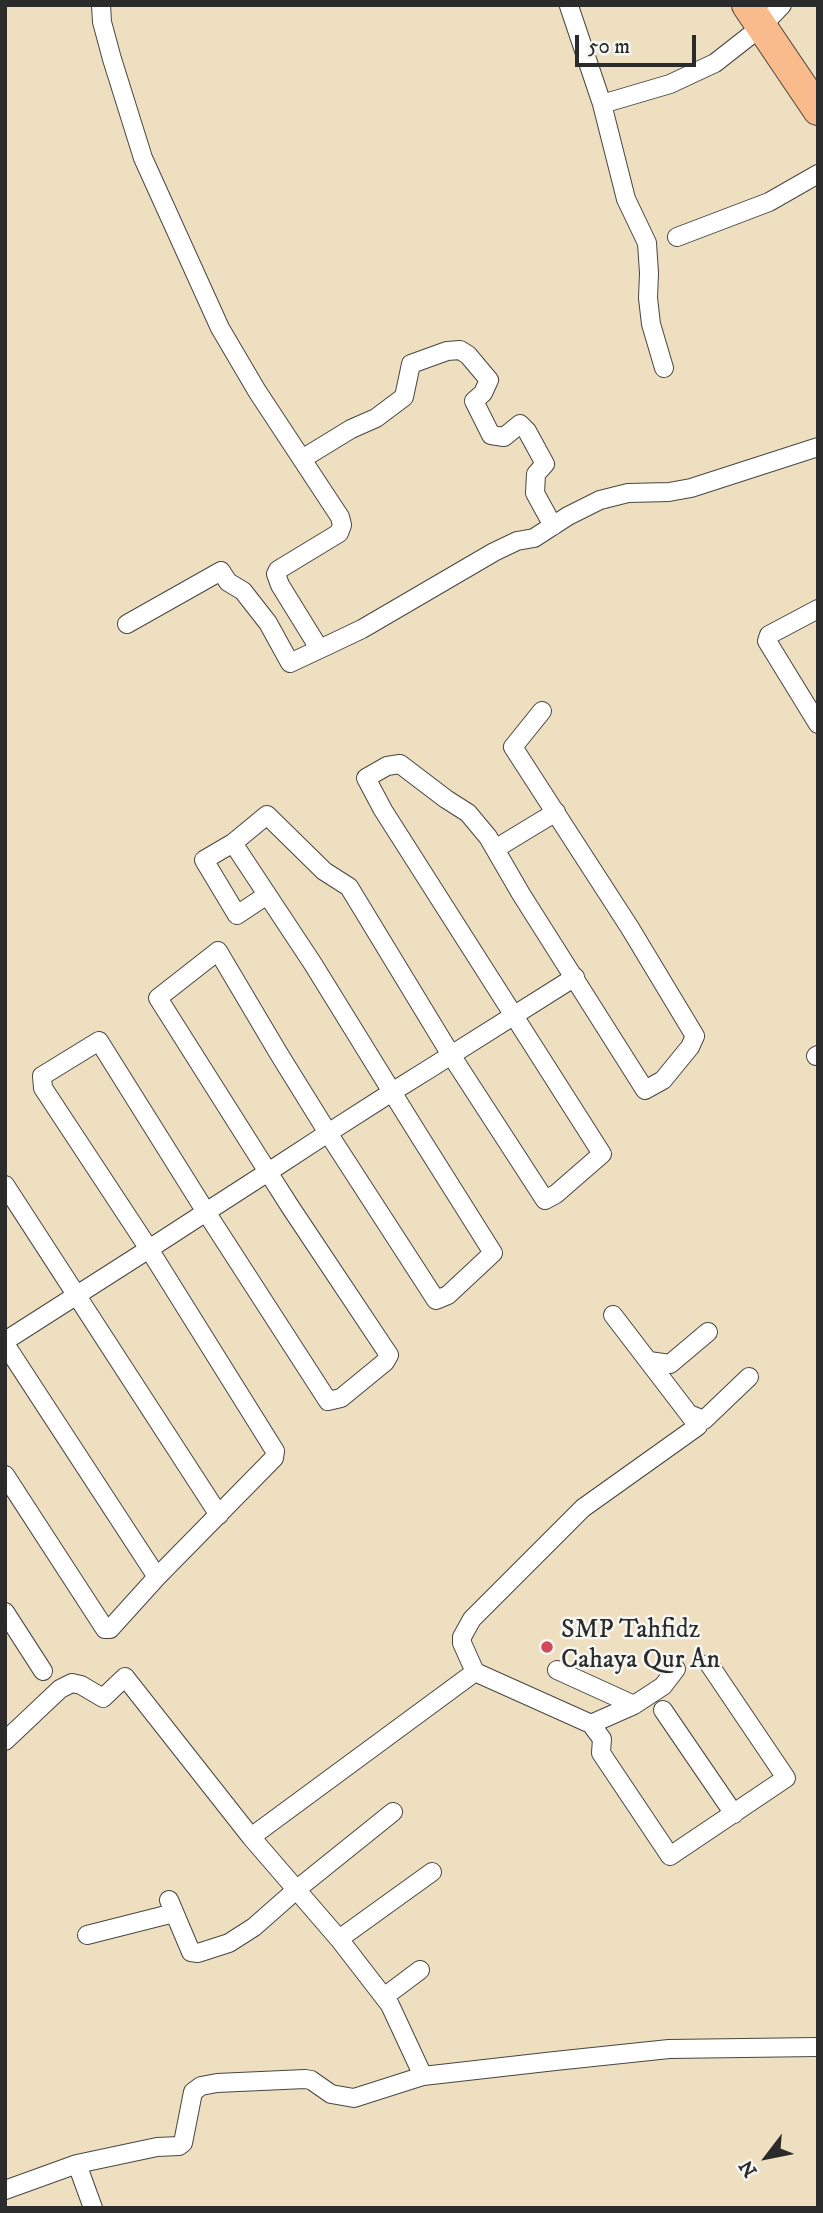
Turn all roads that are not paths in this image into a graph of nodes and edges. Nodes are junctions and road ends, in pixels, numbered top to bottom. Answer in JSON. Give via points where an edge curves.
{"nodes":[{"id":1,"x":101,"y":5,"type":"edge"},
{"id":2,"x":782,"y":5,"type":"edge"},
{"id":3,"x":569,"y":6,"type":"edge"},
{"id":4,"x":754,"y":16,"type":"edge"},
{"id":5,"x":602,"y":104,"type":"junction"},
{"id":6,"x":818,"y":110,"type":"edge"},
{"id":7,"x":818,"y":174,"type":"edge"},
{"id":8,"x":677,"y":237,"type":"dead end"},
{"id":9,"x":664,"y":368,"type":"dead end"},
{"id":10,"x":818,"y":447,"type":"edge"},
{"id":11,"x":302,"y":459,"type":"junction"},
{"id":12,"x":553,"y":527,"type":"junction"},
{"id":13,"x":818,"y":609,"type":"edge"},
{"id":14,"x":127,"y":624,"type":"dead end"},
{"id":15,"x":322,"y":648,"type":"junction"},
{"id":16,"x":542,"y":711,"type":"dead end"},
{"id":17,"x":818,"y":724,"type":"edge"},
{"id":18,"x":556,"y":812,"type":"junction"},
{"id":19,"x":233,"y":843,"type":"junction"},
{"id":20,"x":495,"y":849,"type":"junction"},
{"id":21,"x":267,"y":895,"type":"junction"},
{"id":22,"x":575,"y":977,"type":"junction"},
{"id":23,"x":514,"y":1016,"type":"junction"},
{"id":24,"x":451,"y":1055,"type":"junction"},
{"id":25,"x":392,"y":1092,"type":"junction"},
{"id":26,"x":328,"y":1133,"type":"junction"},
{"id":27,"x":268,"y":1172,"type":"junction"},
{"id":28,"x":5,"y":1185,"type":"edge"},
{"id":29,"x":206,"y":1212,"type":"junction"},
{"id":30,"x":149,"y":1249,"type":"junction"},
{"id":31,"x":75,"y":1296,"type":"junction"},
{"id":32,"x":613,"y":1315,"type":"dead end"},
{"id":33,"x":708,"y":1332,"type":"dead end"},
{"id":34,"x":5,"y":1343,"type":"edge"},
{"id":35,"x":649,"y":1361,"type":"junction"},
{"id":36,"x":749,"y":1377,"type":"dead end"},
{"id":37,"x":689,"y":1414,"type":"junction"},
{"id":38,"x":5,"y":1475,"type":"edge"},
{"id":39,"x":219,"y":1515,"type":"junction"},
{"id":40,"x":157,"y":1577,"type":"junction"},
{"id":41,"x":5,"y":1612,"type":"edge"},
{"id":42,"x":13,"y":1642,"type":"edge"},
{"id":43,"x":709,"y":1664,"type":"dead end"},
{"id":44,"x":676,"y":1668,"type":"dead end"},
{"id":45,"x":557,"y":1670,"type":"dead end"},
{"id":46,"x":43,"y":1671,"type":"dead end"},
{"id":47,"x":475,"y":1672,"type":"junction"},
{"id":48,"x":634,"y":1705,"type":"junction"},
{"id":49,"x":663,"y":1710,"type":"dead end"},
{"id":50,"x":591,"y":1724,"type":"junction"},
{"id":51,"x":5,"y":1741,"type":"edge"},
{"id":52,"x":393,"y":1812,"type":"dead end"},
{"id":53,"x":734,"y":1814,"type":"junction"},
{"id":54,"x":251,"y":1838,"type":"junction"},
{"id":55,"x":432,"y":1872,"type":"dead end"},
{"id":56,"x":296,"y":1889,"type":"junction"},
{"id":57,"x":87,"y":1935,"type":"dead end"},
{"id":58,"x":339,"y":1939,"type":"junction"},
{"id":59,"x":420,"y":1970,"type":"dead end"},
{"id":60,"x":384,"y":1997,"type":"junction"},
{"id":61,"x":818,"y":2047,"type":"edge"},
{"id":62,"x":423,"y":2076,"type":"junction"},
{"id":63,"x":77,"y":2164,"type":"junction"},
{"id":64,"x":5,"y":2190,"type":"edge"},
{"id":65,"x":93,"y":2208,"type":"edge"}],
"edges":[{"from":1,"to":11,"type":"street","via":[[112,59],[143,158],[220,328]]},
{"from":2,"to":4,"type":"street"},
{"from":3,"to":5,"type":"street"},
{"from":4,"to":5,"type":"street","via":[[715,63],[670,84]]},
{"from":4,"to":6,"type":"highway"},
{"from":5,"to":9,"type":"street","via":[[626,199],[646,243],[651,324]]},
{"from":7,"to":8,"type":"street","via":[[769,202]]},
{"from":10,"to":12,"type":"street","via":[[691,488],[611,496]]},
{"from":11,"to":12,"type":"street","via":[[404,397],[411,365],[460,350],[489,380],[474,401],[491,435],[503,437],[520,424],[545,464],[536,474],[536,493]]},
{"from":11,"to":15,"type":"street","via":[[342,525],[333,539],[276,575]]},
{"from":12,"to":15,"type":"street","via":[[494,552]]},
{"from":13,"to":17,"type":"street","via":[[769,635],[767,641]]},
{"from":14,"to":15,"type":"street","via":[[220,571],[268,623],[290,663]]},
{"from":16,"to":18,"type":"street","via":[[513,747]]},
{"from":18,"to":20,"type":"street"},
{"from":18,"to":22,"type":"street","via":[[695,1036],[663,1080],[645,1090]]},
{"from":19,"to":21,"type":"street"},
{"from":19,"to":21,"type":"street","via":[[204,860],[237,915]]},
{"from":19,"to":24,"type":"street","via":[[267,815],[324,871],[349,887]]},
{"from":20,"to":22,"type":"street"},
{"from":20,"to":23,"type":"street","via":[[468,814],[400,764],[366,778]]},
{"from":21,"to":25,"type":"street"},
{"from":22,"to":23,"type":"street"},
{"from":23,"to":24,"type":"street"},
{"from":23,"to":24,"type":"street","via":[[602,1154],[556,1194],[545,1200]]},
{"from":24,"to":25,"type":"street"},
{"from":25,"to":26,"type":"street"},
{"from":25,"to":26,"type":"street","via":[[493,1253],[448,1295],[436,1300]]},
{"from":26,"to":27,"type":"street"},
{"from":26,"to":27,"type":"street","via":[[218,951],[158,998]]},
{"from":27,"to":29,"type":"street"},
{"from":27,"to":29,"type":"street","via":[[388,1355],[341,1398],[328,1401]]},
{"from":28,"to":31,"type":"street"},
{"from":29,"to":30,"type":"street"},
{"from":29,"to":30,"type":"street","via":[[99,1041],[42,1076],[43,1088]]},
{"from":30,"to":31,"type":"street"},
{"from":30,"to":39,"type":"street","via":[[275,1451],[274,1458]]},
{"from":31,"to":34,"type":"street"},
{"from":31,"to":39,"type":"street"},
{"from":32,"to":35,"type":"street"},
{"from":33,"to":35,"type":"street","via":[[670,1364]]},
{"from":34,"to":40,"type":"street"},
{"from":35,"to":37,"type":"street"},
{"from":36,"to":37,"type":"street","via":[[704,1420]]},
{"from":37,"to":47,"type":"street","via":[[698,1426],[583,1508],[472,1619],[462,1643]]},
{"from":38,"to":40,"type":"street","via":[[105,1629],[110,1629]]},
{"from":39,"to":40,"type":"street"},
{"from":41,"to":42,"type":"street"},
{"from":42,"to":46,"type":"street"},
{"from":43,"to":53,"type":"street","via":[[786,1778]]},
{"from":44,"to":48,"type":"street","via":[[663,1686]]},
{"from":45,"to":48,"type":"street"},
{"from":47,"to":50,"type":"street"},
{"from":47,"to":54,"type":"street"},
{"from":48,"to":50,"type":"street"},
{"from":49,"to":53,"type":"street"},
{"from":50,"to":53,"type":"street","via":[[602,1739],[601,1753],[670,1856]]},
{"from":51,"to":54,"type":"street","via":[[72,1682],[103,1698],[125,1677]]},
{"from":52,"to":56,"type":"street"},
{"from":54,"to":56,"type":"street"},
{"from":55,"to":58,"type":"street"},
{"from":56,"to":57,"type":"street","via":[[241,1936],[198,1954],[188,1950],[172,1906]]},
{"from":56,"to":58,"type":"street"},
{"from":58,"to":60,"type":"street"},
{"from":59,"to":60,"type":"street"},
{"from":60,"to":62,"type":"street"},
{"from":61,"to":62,"type":"street","via":[[668,2049]]},
{"from":62,"to":63,"type":"street","via":[[354,2098],[331,2094],[305,2079],[201,2086],[191,2097],[179,2146]]},
{"from":63,"to":64,"type":"street"},
{"from":63,"to":65,"type":"street"}]}
